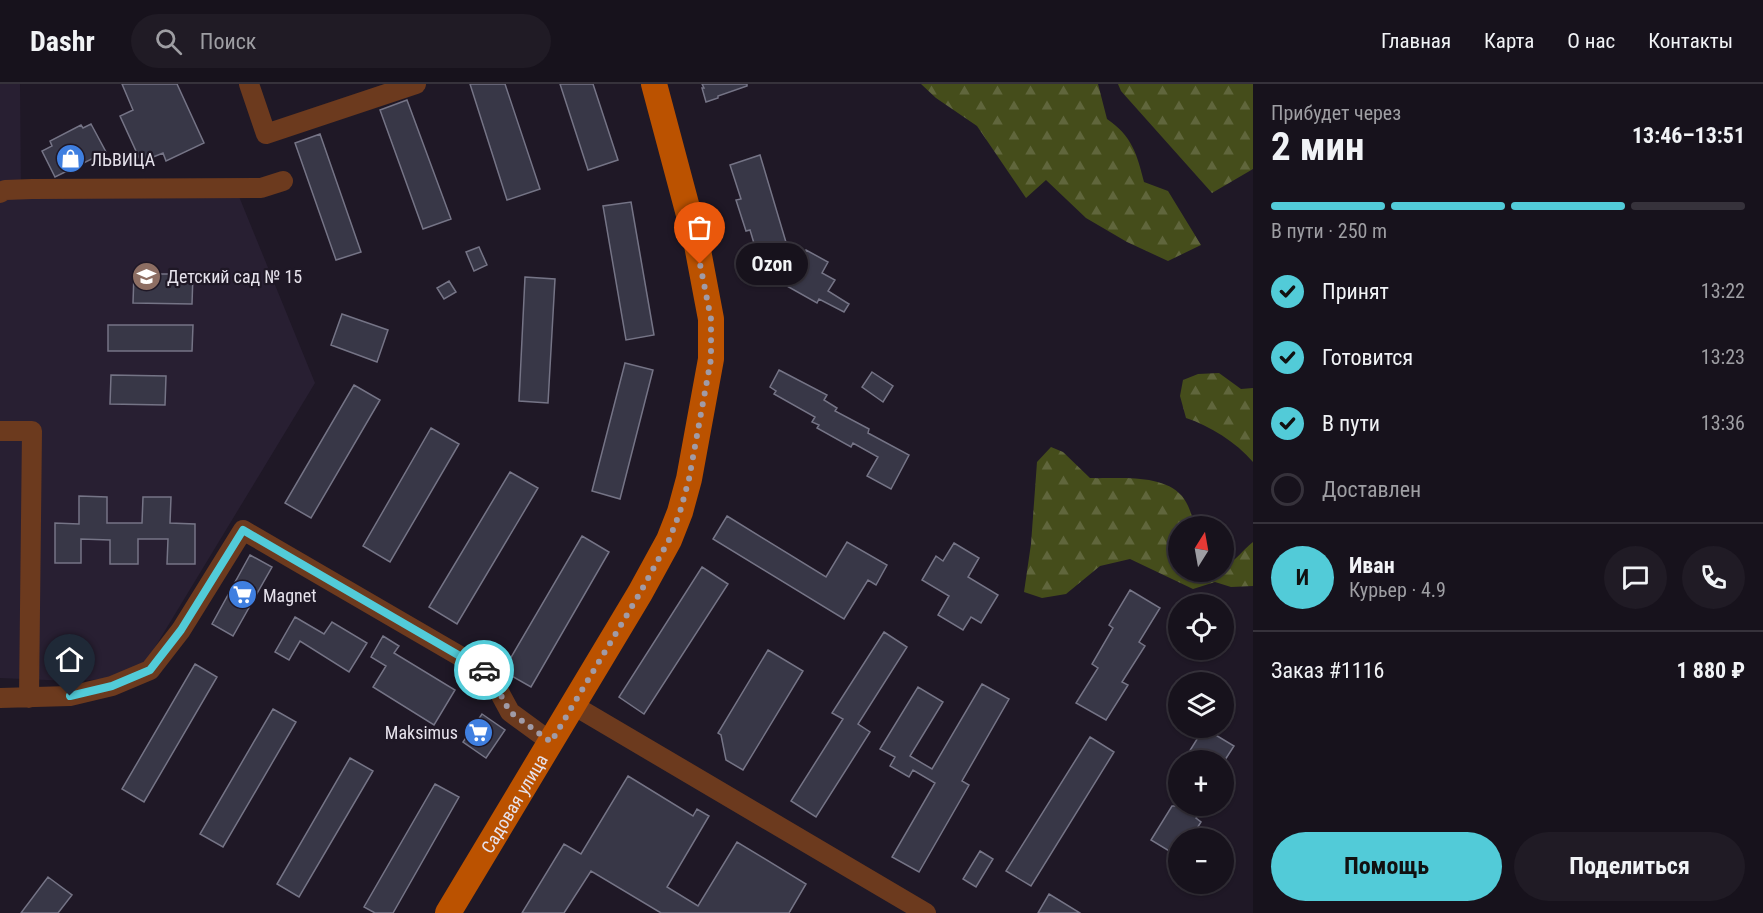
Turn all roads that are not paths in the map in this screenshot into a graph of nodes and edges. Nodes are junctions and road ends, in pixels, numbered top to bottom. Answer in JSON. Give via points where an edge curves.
{"nodes":[{"id":1,"x":249,"y":84,"type":"edge"},
{"id":2,"x":416,"y":84,"type":"edge"},
{"id":3,"x":654,"y":84,"type":"edge"},
{"id":4,"x":283,"y":181,"type":"dead end"},
{"id":5,"x":0,"y":193,"type":"edge"},
{"id":6,"x":0,"y":431,"type":"edge"},
{"id":7,"x":0,"y":698,"type":"edge"},
{"id":8,"x":28,"y":698,"type":"junction"},
{"id":9,"x":573,"y":705,"type":"junction"},
{"id":10,"x":551,"y":742,"type":"junction"},
{"id":11,"x":448,"y":913,"type":"edge"},
{"id":12,"x":926,"y":913,"type":"edge"}],
"edges":[{"from":1,"to":2,"type":"street","via":[[266,134]]},
{"from":3,"to":9,"type":"main road","name":"Садовая улица","via":[[697,246],[711,319],[711,359],[689,479],[669,540]]},
{"from":4,"to":5,"type":"street","via":[[261,188]]},
{"from":6,"to":8,"type":"street","via":[[32,431]]},
{"from":7,"to":8,"type":"street"},
{"from":8,"to":10,"type":"street","via":[[70,696],[112,686],[150,670],[181,630],[243,530],[489,673],[510,712]]},
{"from":9,"to":10,"type":"main road","name":"Садовая улица"},
{"from":9,"to":12,"type":"street"},
{"from":10,"to":11,"type":"main road","name":"Садовая улица"}]}
